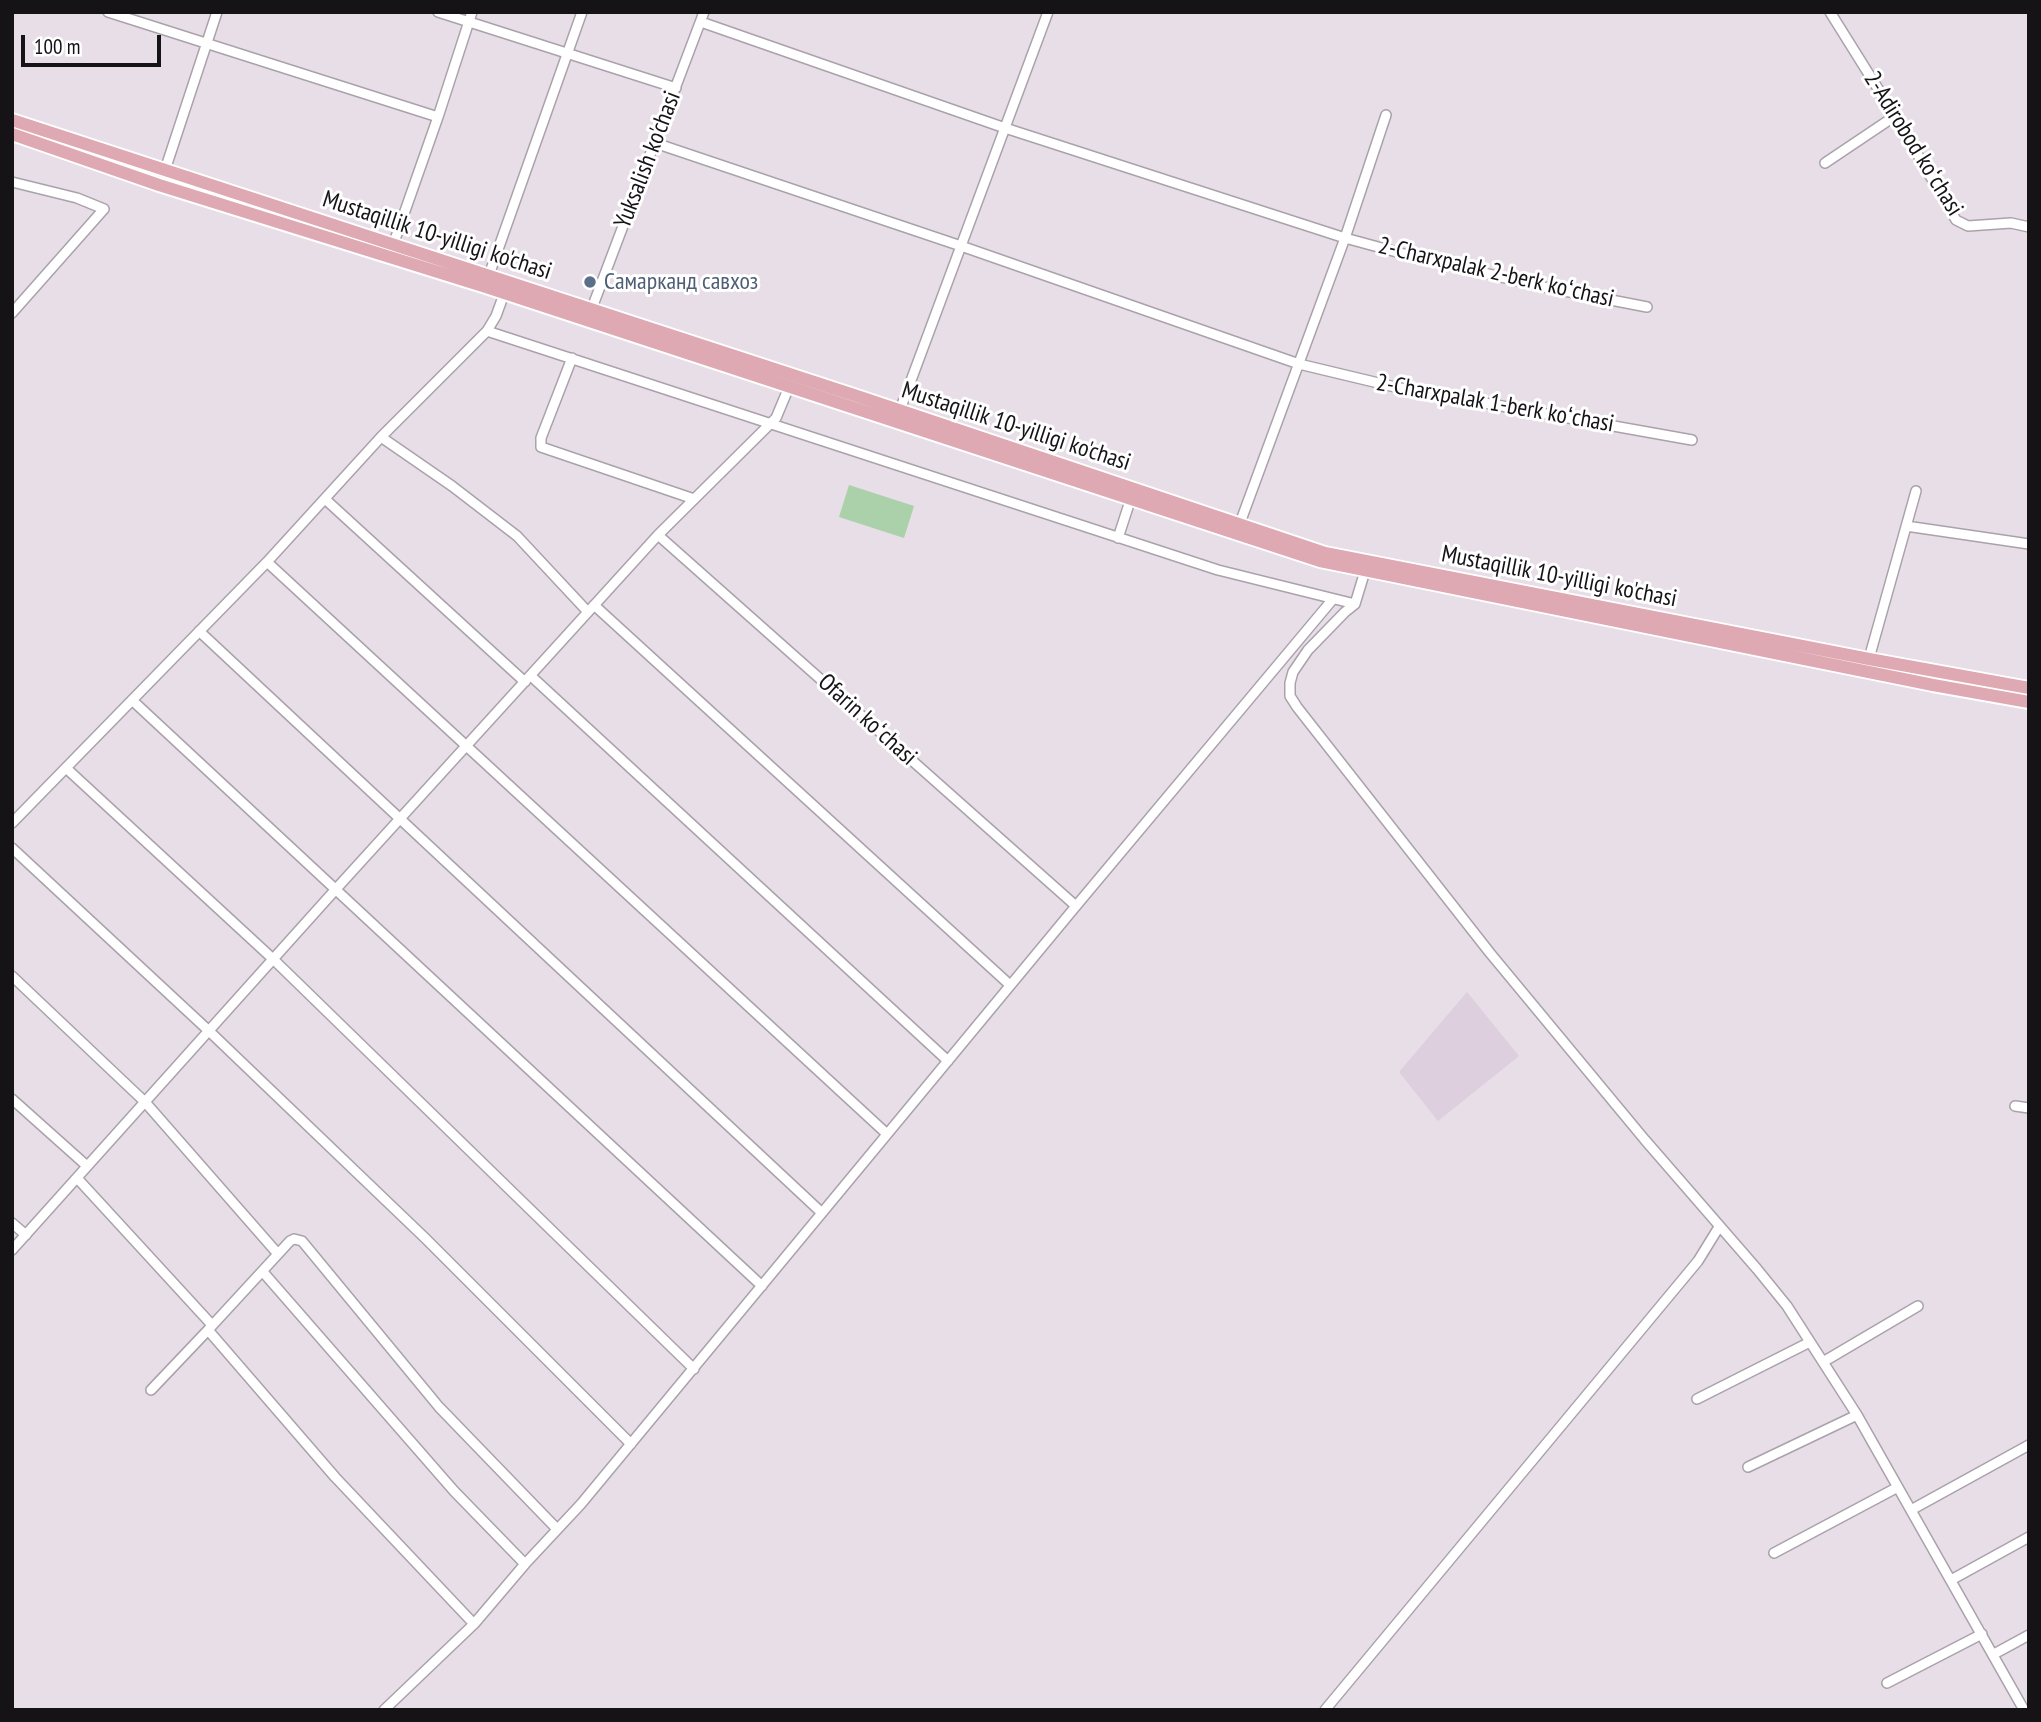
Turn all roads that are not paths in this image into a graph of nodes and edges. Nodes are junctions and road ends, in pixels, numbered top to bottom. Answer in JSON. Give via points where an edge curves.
{"nodes":[{"id":1,"x":108,"y":12,"type":"edge"},
{"id":2,"x":218,"y":12,"type":"edge"},
{"id":3,"x":438,"y":12,"type":"edge"},
{"id":4,"x":472,"y":12,"type":"edge"},
{"id":5,"x":582,"y":12,"type":"edge"},
{"id":6,"x":1048,"y":12,"type":"edge"},
{"id":7,"x":1830,"y":12,"type":"edge"},
{"id":8,"x":703,"y":17,"type":"edge"},
{"id":9,"x":469,"y":22,"type":"junction"},
{"id":10,"x":207,"y":44,"type":"junction"},
{"id":11,"x":568,"y":54,"type":"junction"},
{"id":12,"x":676,"y":88,"type":"junction"},
{"id":13,"x":1386,"y":115,"type":"dead end"},
{"id":14,"x":1895,"y":116,"type":"junction"},
{"id":15,"x":438,"y":117,"type":"junction"},
{"id":16,"x":12,"y":120,"type":"edge"},
{"id":17,"x":1005,"y":128,"type":"junction"},
{"id":18,"x":12,"y":134,"type":"edge"},
{"id":19,"x":655,"y":143,"type":"junction"},
{"id":20,"x":1825,"y":163,"type":"dead end"},
{"id":21,"x":165,"y":170,"type":"junction"},
{"id":22,"x":12,"y":182,"type":"edge"},
{"id":23,"x":2026,"y":226,"type":"edge"},
{"id":24,"x":1345,"y":238,"type":"junction"},
{"id":25,"x":961,"y":246,"type":"junction"},
{"id":26,"x":391,"y":250,"type":"junction"},
{"id":27,"x":489,"y":275,"type":"junction"},
{"id":28,"x":504,"y":294,"type":"junction"},
{"id":29,"x":1647,"y":307,"type":"dead end"},
{"id":30,"x":592,"y":308,"type":"junction"},
{"id":31,"x":12,"y":313,"type":"edge"},
{"id":32,"x":487,"y":331,"type":"junction"},
{"id":33,"x":572,"y":358,"type":"junction"},
{"id":34,"x":1299,"y":364,"type":"junction"},
{"id":35,"x":786,"y":393,"type":"junction"},
{"id":36,"x":900,"y":410,"type":"junction"},
{"id":37,"x":772,"y":421,"type":"junction"},
{"id":38,"x":381,"y":437,"type":"junction"},
{"id":39,"x":1692,"y":440,"type":"dead end"},
{"id":40,"x":1916,"y":491,"type":"dead end"},
{"id":41,"x":325,"y":499,"type":"junction"},
{"id":42,"x":694,"y":499,"type":"junction"},
{"id":43,"x":1129,"y":504,"type":"junction"},
{"id":44,"x":1240,"y":523,"type":"junction"},
{"id":45,"x":1906,"y":526,"type":"junction"},
{"id":46,"x":659,"y":535,"type":"junction"},
{"id":47,"x":1118,"y":538,"type":"junction"},
{"id":48,"x":2029,"y":544,"type":"edge"},
{"id":49,"x":267,"y":562,"type":"junction"},
{"id":50,"x":1365,"y":571,"type":"junction"},
{"id":51,"x":1333,"y":598,"type":"junction"},
{"id":52,"x":1355,"y":604,"type":"junction"},
{"id":53,"x":591,"y":609,"type":"junction"},
{"id":54,"x":199,"y":631,"type":"junction"},
{"id":55,"x":1867,"y":665,"type":"junction"},
{"id":56,"x":528,"y":679,"type":"junction"},
{"id":57,"x":2029,"y":688,"type":"edge"},
{"id":58,"x":133,"y":701,"type":"junction"},
{"id":59,"x":2029,"y":702,"type":"edge"},
{"id":60,"x":466,"y":747,"type":"junction"},
{"id":61,"x":66,"y":768,"type":"junction"},
{"id":62,"x":400,"y":820,"type":"junction"},
{"id":63,"x":12,"y":824,"type":"edge"},
{"id":64,"x":12,"y":848,"type":"edge"},
{"id":65,"x":336,"y":889,"type":"junction"},
{"id":66,"x":1076,"y":906,"type":"junction"},
{"id":67,"x":273,"y":959,"type":"junction"},
{"id":68,"x":12,"y":976,"type":"edge"},
{"id":69,"x":1010,"y":985,"type":"junction"},
{"id":70,"x":209,"y":1031,"type":"junction"},
{"id":71,"x":948,"y":1061,"type":"junction"},
{"id":72,"x":12,"y":1099,"type":"edge"},
{"id":73,"x":145,"y":1102,"type":"junction"},
{"id":74,"x":2015,"y":1106,"type":"dead end"},
{"id":75,"x":2029,"y":1108,"type":"edge"},
{"id":76,"x":887,"y":1134,"type":"junction"},
{"id":77,"x":88,"y":1166,"type":"junction"},
{"id":78,"x":77,"y":1178,"type":"junction"},
{"id":79,"x":822,"y":1213,"type":"junction"},
{"id":80,"x":12,"y":1223,"type":"edge"},
{"id":81,"x":1719,"y":1227,"type":"junction"},
{"id":82,"x":26,"y":1235,"type":"junction"},
{"id":83,"x":12,"y":1250,"type":"edge"},
{"id":84,"x":278,"y":1254,"type":"junction"},
{"id":85,"x":263,"y":1272,"type":"junction"},
{"id":86,"x":762,"y":1286,"type":"junction"},
{"id":87,"x":1918,"y":1306,"type":"dead end"},
{"id":88,"x":210,"y":1328,"type":"junction"},
{"id":89,"x":1810,"y":1342,"type":"junction"},
{"id":90,"x":1823,"y":1363,"type":"junction"},
{"id":91,"x":694,"y":1369,"type":"junction"},
{"id":92,"x":151,"y":1390,"type":"dead end"},
{"id":93,"x":1697,"y":1399,"type":"dead end"},
{"id":94,"x":1857,"y":1415,"type":"junction"},
{"id":95,"x":631,"y":1444,"type":"junction"},
{"id":96,"x":2029,"y":1445,"type":"edge"},
{"id":97,"x":1748,"y":1467,"type":"dead end"},
{"id":98,"x":1898,"y":1487,"type":"junction"},
{"id":99,"x":1911,"y":1510,"type":"junction"},
{"id":100,"x":557,"y":1529,"type":"junction"},
{"id":101,"x":2029,"y":1537,"type":"edge"},
{"id":102,"x":1774,"y":1553,"type":"dead end"},
{"id":103,"x":525,"y":1564,"type":"junction"},
{"id":104,"x":1951,"y":1580,"type":"junction"},
{"id":105,"x":474,"y":1624,"type":"junction"},
{"id":106,"x":1982,"y":1634,"type":"junction"},
{"id":107,"x":2029,"y":1635,"type":"edge"},
{"id":108,"x":1994,"y":1654,"type":"junction"},
{"id":109,"x":1886,"y":1683,"type":"dead end"},
{"id":110,"x":2020,"y":1708,"type":"edge"},
{"id":111,"x":384,"y":1710,"type":"edge"},
{"id":112,"x":1325,"y":1710,"type":"edge"}],
"edges":[{"from":1,"to":10,"type":"street"},
{"from":2,"to":10,"type":"street"},
{"from":3,"to":9,"type":"street"},
{"from":4,"to":9,"type":"street"},
{"from":5,"to":11,"type":"street"},
{"from":6,"to":17,"type":"street"},
{"from":7,"to":14,"type":"street","name":"2-Adirobod koʻchasi"},
{"from":8,"to":12,"type":"street","name":"Yuksalish ko'chasi"},
{"from":8,"to":17,"type":"street","name":"2-Charxpalak 2-berk koʻchasi"},
{"from":9,"to":11,"type":"street"},
{"from":9,"to":15,"type":"street"},
{"from":10,"to":15,"type":"street"},
{"from":10,"to":21,"type":"street"},
{"from":11,"to":12,"type":"street"},
{"from":11,"to":27,"type":"street"},
{"from":12,"to":19,"type":"street","name":"Yuksalish ko'chasi"},
{"from":13,"to":24,"type":"street"},
{"from":14,"to":20,"type":"street"},
{"from":14,"to":23,"type":"street","name":"2-Adirobod koʻchasi","via":[[1956,220],[1968,226]]},
{"from":15,"to":26,"type":"street"},
{"from":16,"to":21,"type":"main road","name":"Mustaqillik 10-yilligi ko'chasi"},
{"from":17,"to":24,"type":"street","name":"2-Charxpalak 2-berk koʻchasi"},
{"from":17,"to":25,"type":"street"},
{"from":18,"to":26,"type":"main road","name":"Mustaqillik 10-yilligi ko'chasi","via":[[159,185]]},
{"from":19,"to":25,"type":"street","name":"2-Charxpalak 1-berk koʻchasi"},
{"from":19,"to":30,"type":"street","name":"Yuksalish ko'chasi"},
{"from":21,"to":26,"type":"main road","name":"Mustaqillik 10-yilligi ko'chasi"},
{"from":22,"to":31,"type":"street","via":[[104,209]]},
{"from":24,"to":29,"type":"street","name":"2-Charxpalak 2-berk koʻchasi"},
{"from":24,"to":34,"type":"street"},
{"from":25,"to":34,"type":"street","name":"2-Charxpalak 1-berk koʻchasi"},
{"from":25,"to":36,"type":"street"},
{"from":26,"to":27,"type":"main road","name":"Mustaqillik 10-yilligi ko'chasi"},
{"from":26,"to":28,"type":"main road","name":"Mustaqillik 10-yilligi ko'chasi"},
{"from":27,"to":30,"type":"main road","name":"Mustaqillik 10-yilligi ko'chasi"},
{"from":28,"to":32,"type":"street"},
{"from":28,"to":35,"type":"main road","name":"Mustaqillik 10-yilligi ko'chasi"},
{"from":30,"to":36,"type":"main road","name":"Mustaqillik 10-yilligi ko'chasi"},
{"from":32,"to":33,"type":"street"},
{"from":32,"to":38,"type":"street"},
{"from":33,"to":37,"type":"street"},
{"from":33,"to":42,"type":"street","via":[[541,447]]},
{"from":34,"to":39,"type":"street","name":"2-Charxpalak 1-berk koʻchasi","via":[[1395,387]]},
{"from":34,"to":44,"type":"street"},
{"from":35,"to":37,"type":"street"},
{"from":35,"to":43,"type":"main road","name":"Mustaqillik 10-yilligi ko'chasi"},
{"from":36,"to":44,"type":"main road","name":"Mustaqillik 10-yilligi ko'chasi"},
{"from":37,"to":42,"type":"street"},
{"from":37,"to":47,"type":"street"},
{"from":38,"to":41,"type":"street"},
{"from":38,"to":53,"type":"street","via":[[517,536]]},
{"from":40,"to":45,"type":"street"},
{"from":41,"to":49,"type":"street"},
{"from":41,"to":56,"type":"street"},
{"from":42,"to":46,"type":"street"},
{"from":43,"to":47,"type":"street"},
{"from":43,"to":50,"type":"main road","name":"Mustaqillik 10-yilligi ko'chasi"},
{"from":44,"to":55,"type":"main road","name":"Mustaqillik 10-yilligi ko'chasi","via":[[1325,553]]},
{"from":45,"to":48,"type":"street"},
{"from":45,"to":55,"type":"street"},
{"from":46,"to":53,"type":"street"},
{"from":46,"to":66,"type":"street","name":"Ofarin koʻchasi"},
{"from":47,"to":51,"type":"street","via":[[1218,570]]},
{"from":49,"to":54,"type":"street"},
{"from":49,"to":60,"type":"street"},
{"from":50,"to":52,"type":"street"},
{"from":50,"to":55,"type":"main road","name":"Mustaqillik 10-yilligi ko'chasi"},
{"from":51,"to":52,"type":"street"},
{"from":51,"to":66,"type":"street"},
{"from":52,"to":81,"type":"street","via":[[1308,650],[1293,672],[1290,696],[1490,953]]},
{"from":53,"to":56,"type":"street"},
{"from":53,"to":69,"type":"street"},
{"from":54,"to":58,"type":"street"},
{"from":54,"to":62,"type":"street"},
{"from":55,"to":57,"type":"main road","name":"Mustaqillik 10-yilligi ko'chasi"},
{"from":55,"to":59,"type":"main road","name":"Mustaqillik 10-yilligi ko'chasi"},
{"from":56,"to":60,"type":"street"},
{"from":56,"to":71,"type":"street"},
{"from":58,"to":61,"type":"street"},
{"from":58,"to":65,"type":"street"},
{"from":60,"to":62,"type":"street"},
{"from":60,"to":76,"type":"street"},
{"from":61,"to":63,"type":"street"},
{"from":61,"to":67,"type":"street"},
{"from":62,"to":65,"type":"street"},
{"from":62,"to":79,"type":"street"},
{"from":64,"to":70,"type":"street"},
{"from":65,"to":67,"type":"street"},
{"from":65,"to":86,"type":"street"},
{"from":66,"to":69,"type":"street"},
{"from":67,"to":70,"type":"street"},
{"from":67,"to":91,"type":"street"},
{"from":68,"to":73,"type":"street"},
{"from":69,"to":71,"type":"street"},
{"from":70,"to":73,"type":"street"},
{"from":70,"to":95,"type":"street"},
{"from":71,"to":76,"type":"street"},
{"from":72,"to":77,"type":"street"},
{"from":73,"to":77,"type":"street"},
{"from":73,"to":84,"type":"street"},
{"from":74,"to":75,"type":"street"},
{"from":76,"to":79,"type":"street"},
{"from":77,"to":78,"type":"street"},
{"from":78,"to":82,"type":"street"},
{"from":78,"to":88,"type":"street"},
{"from":79,"to":86,"type":"street"},
{"from":80,"to":82,"type":"street"},
{"from":81,"to":89,"type":"street","via":[[1779,1297]]},
{"from":81,"to":112,"type":"street","via":[[1698,1261]]},
{"from":82,"to":83,"type":"street"},
{"from":84,"to":85,"type":"street"},
{"from":84,"to":100,"type":"street","via":[[294,1239],[304,1243],[439,1407]]},
{"from":85,"to":88,"type":"street"},
{"from":85,"to":103,"type":"street","via":[[454,1491]]},
{"from":86,"to":91,"type":"street"},
{"from":87,"to":90,"type":"street"},
{"from":88,"to":92,"type":"street"},
{"from":88,"to":105,"type":"street","via":[[335,1477]]},
{"from":89,"to":90,"type":"street"},
{"from":89,"to":93,"type":"street"},
{"from":90,"to":94,"type":"street"},
{"from":91,"to":95,"type":"street"},
{"from":94,"to":97,"type":"street"},
{"from":94,"to":98,"type":"street"},
{"from":95,"to":100,"type":"street"},
{"from":96,"to":99,"type":"street"},
{"from":98,"to":99,"type":"street"},
{"from":98,"to":102,"type":"street"},
{"from":99,"to":104,"type":"street"},
{"from":100,"to":103,"type":"street"},
{"from":101,"to":104,"type":"street"},
{"from":103,"to":105,"type":"street"},
{"from":104,"to":106,"type":"street"},
{"from":105,"to":111,"type":"street"},
{"from":106,"to":108,"type":"street"},
{"from":106,"to":109,"type":"street"},
{"from":107,"to":108,"type":"street"},
{"from":108,"to":110,"type":"street"}]}
